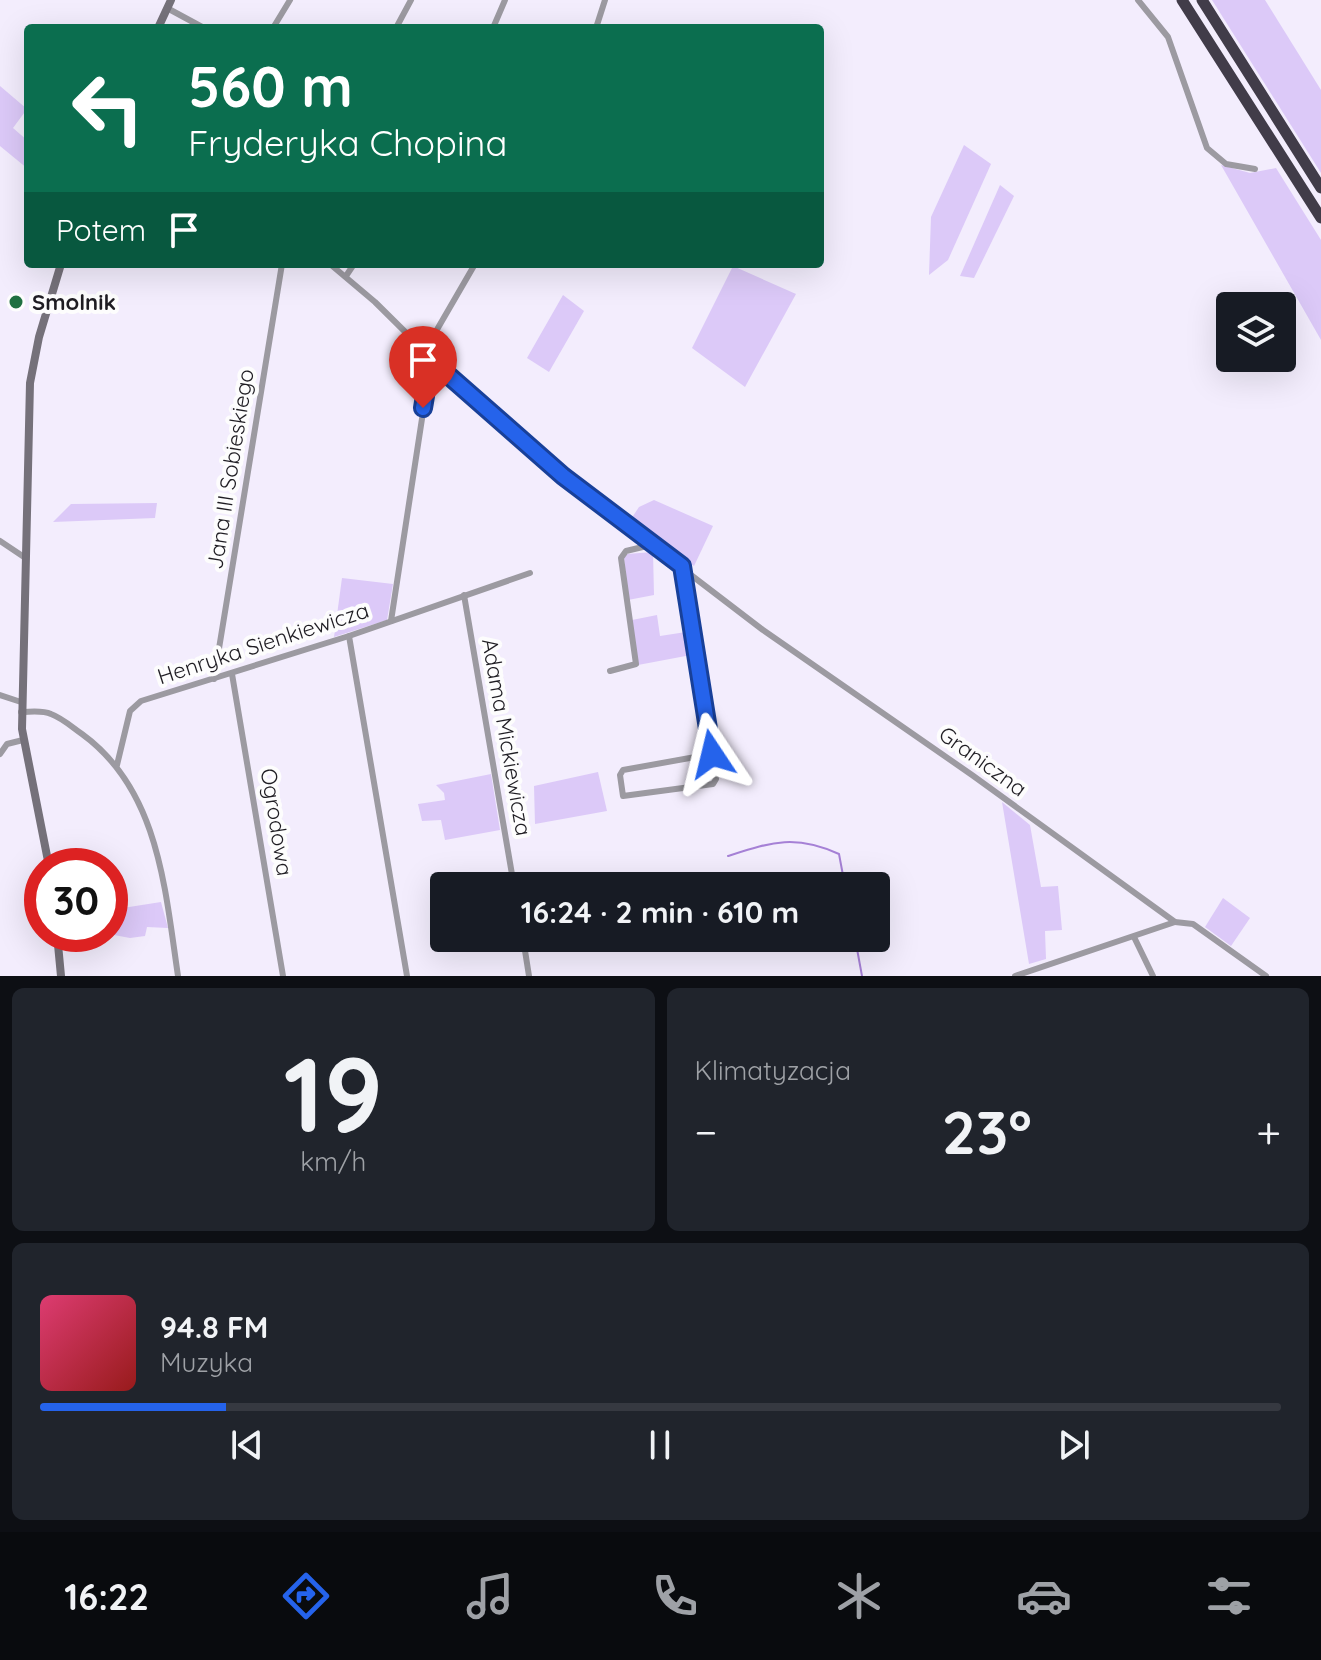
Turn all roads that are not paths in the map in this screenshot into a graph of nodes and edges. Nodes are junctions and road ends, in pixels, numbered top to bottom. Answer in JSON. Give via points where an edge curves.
{"nodes":[{"id":1,"x":290,"y":0,"type":"edge"},
{"id":2,"x":411,"y":0,"type":"edge"},
{"id":3,"x":505,"y":0,"type":"edge"},
{"id":4,"x":605,"y":0,"type":"edge"},
{"id":5,"x":1138,"y":0,"type":"edge"},
{"id":6,"x":1173,"y":0,"type":"edge"},
{"id":7,"x":1182,"y":0,"type":"edge"},
{"id":8,"x":1202,"y":0,"type":"edge"},
{"id":9,"x":169,"y":4,"type":"edge"},
{"id":10,"x":160,"y":24,"type":"edge"},
{"id":11,"x":198,"y":24,"type":"edge"},
{"id":12,"x":275,"y":24,"type":"edge"},
{"id":13,"x":398,"y":24,"type":"edge"},
{"id":14,"x":495,"y":24,"type":"edge"},
{"id":15,"x":597,"y":24,"type":"edge"},
{"id":16,"x":1199,"y":24,"type":"junction"},
{"id":17,"x":1255,"y":169,"type":"dead end"},
{"id":18,"x":1321,"y":188,"type":"edge"},
{"id":19,"x":1321,"y":218,"type":"edge"},
{"id":20,"x":60,"y":268,"type":"edge"},
{"id":21,"x":281,"y":268,"type":"edge"},
{"id":22,"x":335,"y":268,"type":"edge"},
{"id":23,"x":351,"y":268,"type":"edge"},
{"id":24,"x":473,"y":268,"type":"edge"},
{"id":25,"x":346,"y":276,"type":"junction"},
{"id":26,"x":424,"y":352,"type":"junction"},
{"id":27,"x":431,"y":360,"type":"junction"},
{"id":28,"x":0,"y":541,"type":"edge"},
{"id":29,"x":651,"y":545,"type":"junction"},
{"id":30,"x":24,"y":557,"type":"junction"},
{"id":31,"x":682,"y":566,"type":"junction"},
{"id":32,"x":530,"y":573,"type":"dead end"},
{"id":33,"x":464,"y":595,"type":"junction"},
{"id":34,"x":391,"y":621,"type":"junction"},
{"id":35,"x":349,"y":636,"type":"junction"},
{"id":36,"x":610,"y":671,"type":"dead end"},
{"id":37,"x":232,"y":674,"type":"junction"},
{"id":38,"x":214,"y":679,"type":"junction"},
{"id":39,"x":0,"y":695,"type":"edge"},
{"id":40,"x":21,"y":707,"type":"junction"},
{"id":41,"x":23,"y":740,"type":"junction"},
{"id":42,"x":4,"y":742,"type":"edge"},
{"id":43,"x":0,"y":754,"type":"edge"},
{"id":44,"x":712,"y":754,"type":"junction"},
{"id":45,"x":117,"y":765,"type":"junction"},
{"id":46,"x":45,"y":848,"type":"edge"},
{"id":47,"x":512,"y":872,"type":"edge"},
{"id":48,"x":1175,"y":922,"type":"junction"},
{"id":49,"x":1134,"y":937,"type":"junction"},
{"id":50,"x":59,"y":952,"type":"edge"},
{"id":51,"x":525,"y":952,"type":"edge"},
{"id":52,"x":61,"y":976,"type":"edge"},
{"id":53,"x":178,"y":976,"type":"edge"},
{"id":54,"x":283,"y":976,"type":"edge"},
{"id":55,"x":407,"y":976,"type":"edge"},
{"id":56,"x":529,"y":976,"type":"edge"},
{"id":57,"x":1015,"y":976,"type":"edge"},
{"id":58,"x":1153,"y":976,"type":"edge"},
{"id":59,"x":1266,"y":976,"type":"edge"}],
"edges":[{"from":1,"to":12,"type":"street"},
{"from":2,"to":13,"type":"street"},
{"from":3,"to":14,"type":"street"},
{"from":4,"to":15,"type":"street"},
{"from":5,"to":17,"type":"street","via":[[1168,37],[1207,148],[1226,164]]},
{"from":6,"to":16,"type":"highway"},
{"from":7,"to":16,"type":"highway"},
{"from":8,"to":18,"type":"highway"},
{"from":9,"to":10,"type":"main road"},
{"from":9,"to":11,"type":"street"},
{"from":16,"to":19,"type":"highway"},
{"from":20,"to":30,"type":"main road","via":[[30,383]]},
{"from":21,"to":38,"type":"street","name":"Jana III Sobieskiego"},
{"from":22,"to":25,"type":"street","name":"Graniczna"},
{"from":23,"to":25,"type":"street"},
{"from":24,"to":26,"type":"street"},
{"from":25,"to":26,"type":"street","name":"Graniczna"},
{"from":26,"to":27,"type":"street","name":"Graniczna"},
{"from":27,"to":29,"type":"street","name":"Graniczna"},
{"from":27,"to":34,"type":"street"},
{"from":28,"to":30,"type":"street"},
{"from":29,"to":31,"type":"street","name":"Graniczna"},
{"from":29,"to":36,"type":"street","via":[[626,551],[621,558],[636,664]]},
{"from":30,"to":40,"type":"main road"},
{"from":31,"to":44,"type":"street"},
{"from":31,"to":48,"type":"street","name":"Graniczna","via":[[763,630]]},
{"from":32,"to":33,"type":"street","name":"Henryka Sienkiewicza"},
{"from":33,"to":34,"type":"street","name":"Henryka Sienkiewicza"},
{"from":33,"to":47,"type":"street","name":"Adama Mickiewicza"},
{"from":34,"to":35,"type":"street","name":"Henryka Sienkiewicza"},
{"from":35,"to":37,"type":"street","name":"Henryka Sienkiewicza"},
{"from":35,"to":55,"type":"street"},
{"from":37,"to":38,"type":"street","name":"Henryka Sienkiewicza"},
{"from":37,"to":54,"type":"street","name":"Ogrodowa"},
{"from":38,"to":45,"type":"street","name":"Henryka Sienkiewicza","via":[[133,706]]},
{"from":39,"to":40,"type":"street"},
{"from":40,"to":41,"type":"main road"},
{"from":40,"to":45,"type":"street","via":[[55,715]]},
{"from":41,"to":42,"type":"street"},
{"from":41,"to":46,"type":"main road"},
{"from":42,"to":43,"type":"street"},
{"from":44,"to":44,"type":"street","via":[[713,784],[623,796],[623,770]]},
{"from":45,"to":53,"type":"street","via":[[137,795],[154,839]]},
{"from":48,"to":49,"type":"street"},
{"from":48,"to":59,"type":"street","name":"Graniczna","via":[[1193,924]]},
{"from":49,"to":57,"type":"street"},
{"from":49,"to":58,"type":"street"},
{"from":50,"to":52,"type":"main road"},
{"from":51,"to":56,"type":"street"}]}
